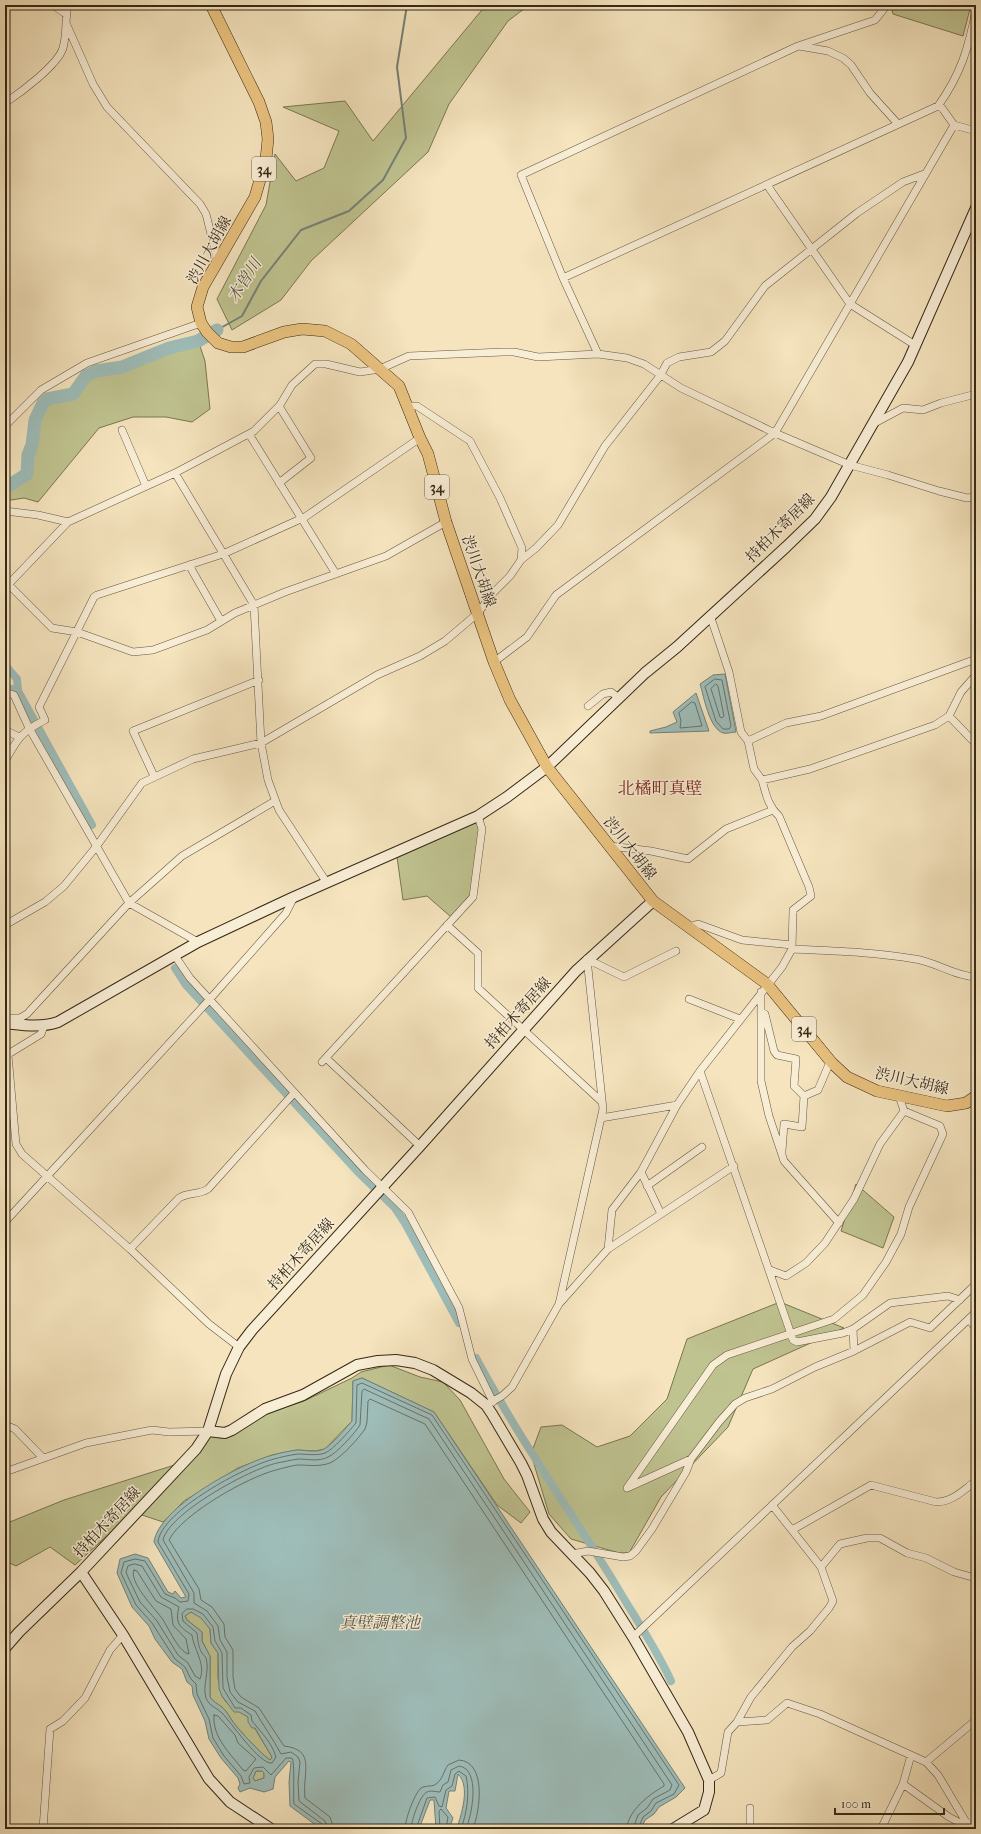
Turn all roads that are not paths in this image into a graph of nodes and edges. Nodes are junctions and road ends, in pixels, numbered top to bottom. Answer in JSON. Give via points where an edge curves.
{"nodes":[{"id":1,"x":53,"y":5,"type":"edge"},
{"id":2,"x":68,"y":5,"type":"edge"},
{"id":3,"x":211,"y":5,"type":"edge"},
{"id":4,"x":887,"y":5,"type":"edge"},
{"id":5,"x":976,"y":9,"type":"edge"},
{"id":6,"x":66,"y":14,"type":"junction"},
{"id":7,"x":66,"y":23,"type":"junction"},
{"id":8,"x":798,"y":46,"type":"junction"},
{"id":9,"x":5,"y":103,"type":"edge"},
{"id":10,"x":938,"y":106,"type":"junction"},
{"id":11,"x":898,"y":124,"type":"junction"},
{"id":12,"x":954,"y":125,"type":"junction"},
{"id":13,"x":976,"y":131,"type":"edge"},
{"id":14,"x":924,"y":174,"type":"junction"},
{"id":15,"x":767,"y":185,"type":"junction"},
{"id":16,"x":976,"y":208,"type":"edge"},
{"id":17,"x":812,"y":248,"type":"junction"},
{"id":18,"x":219,"y":263,"type":"junction"},
{"id":19,"x":563,"y":278,"type":"junction"},
{"id":20,"x":850,"y":304,"type":"junction"},
{"id":21,"x":203,"y":326,"type":"junction"},
{"id":22,"x":915,"y":345,"type":"junction"},
{"id":23,"x":598,"y":354,"type":"junction"},
{"id":24,"x":380,"y":369,"type":"junction"},
{"id":25,"x":660,"y":376,"type":"junction"},
{"id":26,"x":976,"y":394,"type":"edge"},
{"id":27,"x":279,"y":406,"type":"junction"},
{"id":28,"x":408,"y":406,"type":"junction"},
{"id":29,"x":874,"y":424,"type":"junction"},
{"id":30,"x":5,"y":426,"type":"edge"},
{"id":31,"x":122,"y":430,"type":"dead end"},
{"id":32,"x":775,"y":433,"type":"junction"},
{"id":33,"x":250,"y":434,"type":"junction"},
{"id":34,"x":420,"y":438,"type":"junction"},
{"id":35,"x":850,"y":465,"type":"junction"},
{"id":36,"x":175,"y":473,"type":"junction"},
{"id":37,"x":280,"y":483,"type":"junction"},
{"id":38,"x":146,"y":486,"type":"junction"},
{"id":39,"x":976,"y":497,"type":"edge"},
{"id":40,"x":5,"y":512,"type":"edge"},
{"id":41,"x":301,"y":518,"type":"junction"},
{"id":42,"x":68,"y":522,"type":"junction"},
{"id":43,"x":446,"y":522,"type":"junction"},
{"id":44,"x":223,"y":554,"type":"junction"},
{"id":45,"x":521,"y":560,"type":"junction"},
{"id":46,"x":189,"y":565,"type":"junction"},
{"id":47,"x":336,"y":574,"type":"junction"},
{"id":48,"x":6,"y":586,"type":"edge"},
{"id":49,"x":254,"y":606,"type":"junction"},
{"id":50,"x":478,"y":613,"type":"junction"},
{"id":51,"x":710,"y":614,"type":"junction"},
{"id":52,"x":221,"y":622,"type":"junction"},
{"id":53,"x":77,"y":632,"type":"junction"},
{"id":54,"x":976,"y":659,"type":"edge"},
{"id":55,"x":494,"y":662,"type":"junction"},
{"id":56,"x":976,"y":675,"type":"edge"},
{"id":57,"x":259,"y":680,"type":"junction"},
{"id":58,"x":5,"y":692,"type":"edge"},
{"id":59,"x":619,"y":698,"type":"junction"},
{"id":60,"x":588,"y":706,"type":"dead end"},
{"id":61,"x":949,"y":716,"type":"junction"},
{"id":62,"x":31,"y":727,"type":"junction"},
{"id":63,"x":5,"y":730,"type":"edge"},
{"id":64,"x":19,"y":737,"type":"junction"},
{"id":65,"x":748,"y":741,"type":"junction"},
{"id":66,"x":261,"y":743,"type":"junction"},
{"id":67,"x":976,"y":744,"type":"edge"},
{"id":68,"x":5,"y":761,"type":"edge"},
{"id":69,"x":547,"y":767,"type":"junction"},
{"id":70,"x":154,"y":776,"type":"junction"},
{"id":71,"x":762,"y":780,"type":"junction"},
{"id":72,"x":275,"y":801,"type":"junction"},
{"id":73,"x":773,"y":810,"type":"junction"},
{"id":74,"x":478,"y":816,"type":"junction"},
{"id":75,"x":610,"y":846,"type":"junction"},
{"id":76,"x":96,"y":847,"type":"junction"},
{"id":77,"x":327,"y":883,"type":"junction"},
{"id":78,"x":294,"y":897,"type":"junction"},
{"id":79,"x":653,"y":901,"type":"junction"},
{"id":80,"x":129,"y":903,"type":"junction"},
{"id":81,"x":447,"y":925,"type":"junction"},
{"id":82,"x":5,"y":926,"type":"edge"},
{"id":83,"x":689,"y":927,"type":"junction"},
{"id":84,"x":198,"y":942,"type":"junction"},
{"id":85,"x":792,"y":947,"type":"junction"},
{"id":86,"x":676,"y":951,"type":"dead end"},
{"id":87,"x":174,"y":956,"type":"junction"},
{"id":88,"x":587,"y":959,"type":"junction"},
{"id":89,"x":976,"y":978,"type":"edge"},
{"id":90,"x":764,"y":988,"type":"junction"},
{"id":91,"x":689,"y":999,"type":"dead end"},
{"id":92,"x":209,"y":1000,"type":"junction"},
{"id":93,"x":761,"y":1012,"type":"junction"},
{"id":94,"x":5,"y":1018,"type":"edge"},
{"id":95,"x":740,"y":1019,"type":"junction"},
{"id":96,"x":5,"y":1023,"type":"edge"},
{"id":97,"x":44,"y":1026,"type":"junction"},
{"id":98,"x":524,"y":1029,"type":"junction"},
{"id":99,"x":6,"y":1056,"type":"edge"},
{"id":100,"x":830,"y":1062,"type":"junction"},
{"id":101,"x":700,"y":1071,"type":"junction"},
{"id":102,"x":293,"y":1094,"type":"junction"},
{"id":103,"x":804,"y":1096,"type":"junction"},
{"id":104,"x":898,"y":1096,"type":"junction"},
{"id":105,"x":976,"y":1096,"type":"edge"},
{"id":106,"x":602,"y":1102,"type":"junction"},
{"id":107,"x":676,"y":1105,"type":"junction"},
{"id":108,"x":904,"y":1111,"type":"junction"},
{"id":109,"x":601,"y":1118,"type":"junction"},
{"id":110,"x":420,"y":1146,"type":"junction"},
{"id":111,"x":702,"y":1147,"type":"dead end"},
{"id":112,"x":782,"y":1155,"type":"junction"},
{"id":113,"x":734,"y":1166,"type":"junction"},
{"id":114,"x":641,"y":1172,"type":"junction"},
{"id":115,"x":46,"y":1176,"type":"junction"},
{"id":116,"x":647,"y":1186,"type":"junction"},
{"id":117,"x":382,"y":1188,"type":"junction"},
{"id":118,"x":661,"y":1214,"type":"junction"},
{"id":119,"x":5,"y":1222,"type":"edge"},
{"id":120,"x":840,"y":1224,"type":"junction"},
{"id":121,"x":608,"y":1249,"type":"junction"},
{"id":122,"x":130,"y":1250,"type":"junction"},
{"id":123,"x":770,"y":1270,"type":"junction"},
{"id":124,"x":976,"y":1284,"type":"edge"},
{"id":125,"x":960,"y":1300,"type":"junction"},
{"id":126,"x":559,"y":1304,"type":"junction"},
{"id":127,"x":976,"y":1312,"type":"edge"},
{"id":128,"x":969,"y":1319,"type":"junction"},
{"id":129,"x":976,"y":1328,"type":"edge"},
{"id":130,"x":853,"y":1329,"type":"junction"},
{"id":131,"x":790,"y":1335,"type":"junction"},
{"id":132,"x":239,"y":1347,"type":"junction"},
{"id":133,"x":854,"y":1351,"type":"junction"},
{"id":134,"x":491,"y":1402,"type":"junction"},
{"id":135,"x":5,"y":1425,"type":"edge"},
{"id":136,"x":208,"y":1431,"type":"junction"},
{"id":137,"x":43,"y":1458,"type":"junction"},
{"id":138,"x":691,"y":1459,"type":"junction"},
{"id":139,"x":5,"y":1472,"type":"edge"},
{"id":140,"x":976,"y":1480,"type":"edge"},
{"id":141,"x":772,"y":1505,"type":"junction"},
{"id":142,"x":792,"y":1530,"type":"junction"},
{"id":143,"x":572,"y":1554,"type":"junction"},
{"id":144,"x":821,"y":1567,"type":"junction"},
{"id":145,"x":81,"y":1572,"type":"junction"},
{"id":146,"x":976,"y":1575,"type":"edge"},
{"id":147,"x":123,"y":1635,"type":"junction"},
{"id":148,"x":633,"y":1637,"type":"junction"},
{"id":149,"x":5,"y":1648,"type":"edge"},
{"id":150,"x":976,"y":1720,"type":"edge"},
{"id":151,"x":737,"y":1722,"type":"junction"},
{"id":152,"x":911,"y":1755,"type":"junction"},
{"id":153,"x":926,"y":1762,"type":"junction"},
{"id":154,"x":709,"y":1780,"type":"junction"},
{"id":155,"x":903,"y":1784,"type":"junction"},
{"id":156,"x":750,"y":1808,"type":"dead end"},
{"id":157,"x":963,"y":1825,"type":"edge"},
{"id":158,"x":976,"y":1827,"type":"edge"},
{"id":159,"x":5,"y":1828,"type":"edge"},
{"id":160,"x":44,"y":1829,"type":"edge"},
{"id":161,"x":271,"y":1829,"type":"edge"},
{"id":162,"x":673,"y":1829,"type":"edge"},
{"id":163,"x":750,"y":1829,"type":"edge"},
{"id":164,"x":882,"y":1829,"type":"edge"}],
"edges":[{"from":1,"to":6,"type":"street"},
{"from":2,"to":6,"type":"street"},
{"from":3,"to":18,"type":"main road","name":"渋川大胡線","number":"34","via":[[259,102],[266,122],[268,139],[265,165],[255,197]]},
{"from":4,"to":8,"type":"street","via":[[875,20]]},
{"from":5,"to":10,"type":"street","via":[[968,51]]},
{"from":6,"to":7,"type":"street"},
{"from":7,"to":9,"type":"street","via":[[63,48],[58,57],[24,90]]},
{"from":7,"to":18,"type":"street","via":[[93,84],[107,107],[200,204],[206,214]]},
{"from":8,"to":11,"type":"street","via":[[828,51],[843,58]]},
{"from":8,"to":19,"type":"street","via":[[522,174]]},
{"from":10,"to":11,"type":"street"},
{"from":10,"to":12,"type":"street"},
{"from":11,"to":15,"type":"street"},
{"from":12,"to":13,"type":"street"},
{"from":12,"to":14,"type":"street"},
{"from":14,"to":17,"type":"street","via":[[903,182]]},
{"from":14,"to":20,"type":"street"},
{"from":15,"to":17,"type":"street"},
{"from":15,"to":19,"type":"street","via":[[737,196]]},
{"from":16,"to":22,"type":"street","name":"持柏木寄居線"},
{"from":17,"to":20,"type":"street"},
{"from":17,"to":25,"type":"street","via":[[765,286],[725,341],[711,352],[679,357],[667,363]]},
{"from":18,"to":21,"type":"main road","name":"渋川大胡線","number":"34","via":[[203,287],[197,307]]},
{"from":19,"to":23,"type":"street"},
{"from":20,"to":22,"type":"street"},
{"from":20,"to":32,"type":"street"},
{"from":21,"to":24,"type":"main road","name":"渋川大胡線","number":"34","via":[[218,344],[243,347],[284,332],[302,329],[325,331],[351,344]]},
{"from":21,"to":30,"type":"street","via":[[87,363],[41,390]]},
{"from":22,"to":29,"type":"street","name":"持柏木寄居線"},
{"from":23,"to":24,"type":"street","via":[[538,357],[514,352],[409,356]]},
{"from":23,"to":25,"type":"street","via":[[622,357],[644,364]]},
{"from":24,"to":27,"type":"street","via":[[360,372],[315,364],[292,384]]},
{"from":24,"to":28,"type":"main road","name":"渋川大胡線","number":"34","via":[[400,386]]},
{"from":25,"to":32,"type":"street"},
{"from":25,"to":45,"type":"street","via":[[606,446],[558,526]]},
{"from":26,"to":29,"type":"street","via":[[923,410],[903,408]]},
{"from":27,"to":33,"type":"street"},
{"from":27,"to":37,"type":"street","via":[[311,458]]},
{"from":28,"to":34,"type":"main road","name":"渋川大胡線","number":"34"},
{"from":28,"to":45,"type":"street","via":[[416,406],[470,441],[500,498],[522,548]]},
{"from":29,"to":35,"type":"street","name":"持柏木寄居線"},
{"from":31,"to":38,"type":"street"},
{"from":32,"to":35,"type":"street"},
{"from":32,"to":55,"type":"street","via":[[556,595],[527,637]]},
{"from":33,"to":36,"type":"street"},
{"from":33,"to":37,"type":"street"},
{"from":34,"to":41,"type":"street"},
{"from":34,"to":43,"type":"main road","name":"渋川大胡線","number":"34","via":[[428,454]]},
{"from":35,"to":39,"type":"street","via":[[939,491],[967,498]]},
{"from":35,"to":51,"type":"street","name":"持柏木寄居線","via":[[832,497],[815,519]]},
{"from":36,"to":38,"type":"street"},
{"from":36,"to":44,"type":"street"},
{"from":37,"to":41,"type":"street"},
{"from":38,"to":42,"type":"street"},
{"from":40,"to":42,"type":"street","via":[[38,515]]},
{"from":41,"to":44,"type":"street"},
{"from":41,"to":47,"type":"street"},
{"from":42,"to":48,"type":"street"},
{"from":43,"to":47,"type":"street","via":[[386,556]]},
{"from":43,"to":50,"type":"main road","name":"渋川大胡線","number":"34"},
{"from":44,"to":46,"type":"street"},
{"from":44,"to":49,"type":"street"},
{"from":45,"to":50,"type":"street"},
{"from":46,"to":52,"type":"street"},
{"from":46,"to":53,"type":"street","via":[[97,595]]},
{"from":47,"to":49,"type":"street"},
{"from":48,"to":53,"type":"street","via":[[52,628]]},
{"from":49,"to":52,"type":"street"},
{"from":49,"to":57,"type":"street"},
{"from":50,"to":55,"type":"main road","name":"渋川大胡線","number":"34"},
{"from":50,"to":66,"type":"street","via":[[445,641],[420,656],[377,675]]},
{"from":51,"to":59,"type":"street","name":"持柏木寄居線"},
{"from":51,"to":65,"type":"street","via":[[729,672],[741,732]]},
{"from":52,"to":53,"type":"street","via":[[207,630],[153,650],[133,652]]},
{"from":53,"to":62,"type":"street","via":[[39,707],[45,720]]},
{"from":54,"to":65,"type":"street","via":[[821,716],[786,723]]},
{"from":55,"to":69,"type":"main road","name":"渋川大胡線","number":"34","via":[[510,700]]},
{"from":56,"to":61,"type":"street","via":[[961,692]]},
{"from":57,"to":66,"type":"street"},
{"from":57,"to":70,"type":"street","via":[[133,731]]},
{"from":58,"to":62,"type":"street","via":[[14,695]]},
{"from":59,"to":60,"type":"street","via":[[611,692],[603,694]]},
{"from":59,"to":69,"type":"street","name":"持柏木寄居線"},
{"from":61,"to":67,"type":"street"},
{"from":61,"to":71,"type":"street","via":[[935,725],[843,758]]},
{"from":62,"to":64,"type":"street"},
{"from":62,"to":76,"type":"street"},
{"from":63,"to":64,"type":"street"},
{"from":64,"to":68,"type":"street"},
{"from":65,"to":71,"type":"street","via":[[754,769]]},
{"from":66,"to":70,"type":"street","via":[[193,759]]},
{"from":66,"to":72,"type":"street"},
{"from":69,"to":74,"type":"street","name":"持柏木寄居線"},
{"from":69,"to":75,"type":"main road","name":"渋川大胡線","number":"34"},
{"from":70,"to":76,"type":"street","via":[[136,790]]},
{"from":71,"to":73,"type":"street"},
{"from":72,"to":77,"type":"street"},
{"from":72,"to":80,"type":"street","via":[[182,856]]},
{"from":73,"to":75,"type":"street","via":[[726,829],[688,859]]},
{"from":73,"to":85,"type":"street","via":[[779,816],[811,896],[793,910]]},
{"from":74,"to":77,"type":"street","name":"持柏木寄居線"},
{"from":74,"to":81,"type":"street","via":[[482,830],[474,892]]},
{"from":75,"to":79,"type":"main road","name":"渋川大胡線","number":"34"},
{"from":76,"to":80,"type":"street"},
{"from":76,"to":82,"type":"street","via":[[59,890],[29,913]]},
{"from":77,"to":78,"type":"street","name":"持柏木寄居線"},
{"from":78,"to":84,"type":"street","name":"持柏木寄居線"},
{"from":78,"to":92,"type":"street","via":[[286,913]]},
{"from":79,"to":83,"type":"main road","name":"渋川大胡線","number":"34"},
{"from":79,"to":88,"type":"street","name":"持柏木寄居線"},
{"from":80,"to":84,"type":"street"},
{"from":80,"to":94,"type":"street","via":[[26,1014],[20,1018]]},
{"from":81,"to":98,"type":"street","via":[[478,953],[478,988]]},
{"from":81,"to":110,"type":"street","via":[[324,1060]]},
{"from":83,"to":85,"type":"street","via":[[698,924],[742,940]]},
{"from":83,"to":90,"type":"main road","name":"渋川大胡線","number":"34"},
{"from":84,"to":87,"type":"street","name":"持柏木寄居線"},
{"from":85,"to":89,"type":"street","via":[[915,959]]},
{"from":85,"to":90,"type":"street","via":[[782,967]]},
{"from":86,"to":88,"type":"street","via":[[624,978]]},
{"from":87,"to":92,"type":"street"},
{"from":87,"to":97,"type":"street","name":"持柏木寄居線","via":[[65,1018]]},
{"from":88,"to":98,"type":"street","name":"持柏木寄居線"},
{"from":88,"to":106,"type":"street"},
{"from":90,"to":93,"type":"street"},
{"from":90,"to":95,"type":"street"},
{"from":90,"to":100,"type":"main road","name":"渋川大胡線","number":"34"},
{"from":91,"to":95,"type":"street"},
{"from":92,"to":102,"type":"street"},
{"from":92,"to":115,"type":"street"},
{"from":93,"to":103,"type":"street","via":[[765,1014],[774,1051],[777,1055],[796,1059],[794,1086]]},
{"from":93,"to":112,"type":"street","via":[[761,1081]]},
{"from":95,"to":101,"type":"street"},
{"from":96,"to":97,"type":"street"},
{"from":97,"to":99,"type":"street","via":[[41,1034]]},
{"from":98,"to":106,"type":"street"},
{"from":98,"to":110,"type":"street","name":"持柏木寄居線"},
{"from":99,"to":115,"type":"street","via":[[16,1144],[22,1154]]},
{"from":100,"to":103,"type":"street","via":[[818,1090]]},
{"from":100,"to":104,"type":"main road","name":"渋川大胡線","number":"34","via":[[847,1077],[861,1084]]},
{"from":101,"to":107,"type":"street"},
{"from":101,"to":113,"type":"street"},
{"from":102,"to":117,"type":"street"},
{"from":102,"to":122,"type":"street","via":[[208,1189],[179,1198]]},
{"from":103,"to":112,"type":"street","via":[[802,1127],[784,1124]]},
{"from":104,"to":105,"type":"main road","name":"渋川大胡線","number":"34","via":[[947,1106],[966,1103]]},
{"from":104,"to":108,"type":"street"},
{"from":106,"to":109,"type":"street"},
{"from":107,"to":109,"type":"street"},
{"from":107,"to":114,"type":"street"},
{"from":108,"to":120,"type":"street","via":[[880,1144]]},
{"from":108,"to":131,"type":"street","via":[[940,1126],[943,1134],[909,1207],[901,1234],[875,1280],[848,1308],[834,1319]]},
{"from":109,"to":126,"type":"street"},
{"from":110,"to":117,"type":"street","name":"持柏木寄居線"},
{"from":111,"to":116,"type":"street"},
{"from":112,"to":120,"type":"street","via":[[784,1161]]},
{"from":113,"to":118,"type":"street"},
{"from":113,"to":123,"type":"street"},
{"from":114,"to":116,"type":"street"},
{"from":114,"to":121,"type":"street","via":[[612,1210]]},
{"from":115,"to":119,"type":"street"},
{"from":115,"to":122,"type":"street"},
{"from":116,"to":118,"type":"street"},
{"from":117,"to":132,"type":"street","name":"持柏木寄居線"},
{"from":117,"to":134,"type":"street","via":[[403,1205],[413,1218],[459,1308],[472,1359]]},
{"from":118,"to":121,"type":"street"},
{"from":120,"to":123,"type":"street","via":[[825,1243],[801,1266],[786,1276]]},
{"from":121,"to":126,"type":"street"},
{"from":122,"to":132,"type":"street","via":[[209,1324]]},
{"from":123,"to":131,"type":"street"},
{"from":124,"to":125,"type":"street"},
{"from":125,"to":130,"type":"street","via":[[948,1296],[890,1303]]},
{"from":125,"to":133,"type":"street","via":[[930,1328],[910,1322]]},
{"from":126,"to":134,"type":"street","via":[[512,1387]]},
{"from":127,"to":128,"type":"street"},
{"from":128,"to":129,"type":"street"},
{"from":128,"to":141,"type":"street"},
{"from":130,"to":131,"type":"street","via":[[797,1342]]},
{"from":130,"to":133,"type":"street"},
{"from":131,"to":138,"type":"street","via":[[727,1355],[712,1365],[627,1488]]},
{"from":132,"to":136,"type":"street","name":"持柏木寄居線","via":[[226,1374]]},
{"from":133,"to":138,"type":"street","via":[[814,1367],[772,1389],[744,1398],[719,1422]]},
{"from":134,"to":136,"type":"street","via":[[425,1366],[405,1361],[378,1361],[357,1365],[303,1395],[265,1409],[225,1433]]},
{"from":134,"to":143,"type":"street","via":[[527,1475],[543,1519],[559,1543]]},
{"from":135,"to":137,"type":"street","via":[[15,1429]]},
{"from":136,"to":137,"type":"street","via":[[152,1430],[86,1443]]},
{"from":136,"to":145,"type":"street","name":"持柏木寄居線","via":[[182,1466]]},
{"from":137,"to":139,"type":"street"},
{"from":138,"to":143,"type":"street","via":[[652,1529],[630,1556],[588,1551]]},
{"from":140,"to":142,"type":"street","via":[[952,1499],[943,1502],[871,1485]]},
{"from":141,"to":142,"type":"street"},
{"from":141,"to":148,"type":"street"},
{"from":142,"to":144,"type":"street"},
{"from":143,"to":148,"type":"street","via":[[604,1591]]},
{"from":144,"to":146,"type":"street","via":[[840,1544],[880,1538],[907,1553],[926,1558],[954,1572],[972,1577]]},
{"from":144,"to":151,"type":"street","via":[[833,1601],[751,1697]]},
{"from":145,"to":147,"type":"street"},
{"from":145,"to":149,"type":"street","name":"持柏木寄居線"},
{"from":147,"to":160,"type":"street","via":[[110,1650],[85,1698],[63,1721],[50,1729]]},
{"from":147,"to":161,"type":"street","via":[[208,1778],[230,1802]]},
{"from":148,"to":154,"type":"street","via":[[688,1732]]},
{"from":150,"to":153,"type":"street"},
{"from":151,"to":152,"type":"street","via":[[767,1720],[787,1703],[827,1717]]},
{"from":151,"to":154,"type":"street","via":[[728,1732],[721,1773]]},
{"from":152,"to":153,"type":"street"},
{"from":152,"to":155,"type":"street"},
{"from":153,"to":157,"type":"street","via":[[938,1775]]},
{"from":154,"to":162,"type":"street","via":[[704,1810]]},
{"from":155,"to":157,"type":"street"},
{"from":155,"to":164,"type":"street"},
{"from":156,"to":163,"type":"street"},
{"from":157,"to":158,"type":"street"},
{"from":159,"to":160,"type":"street"}]}
